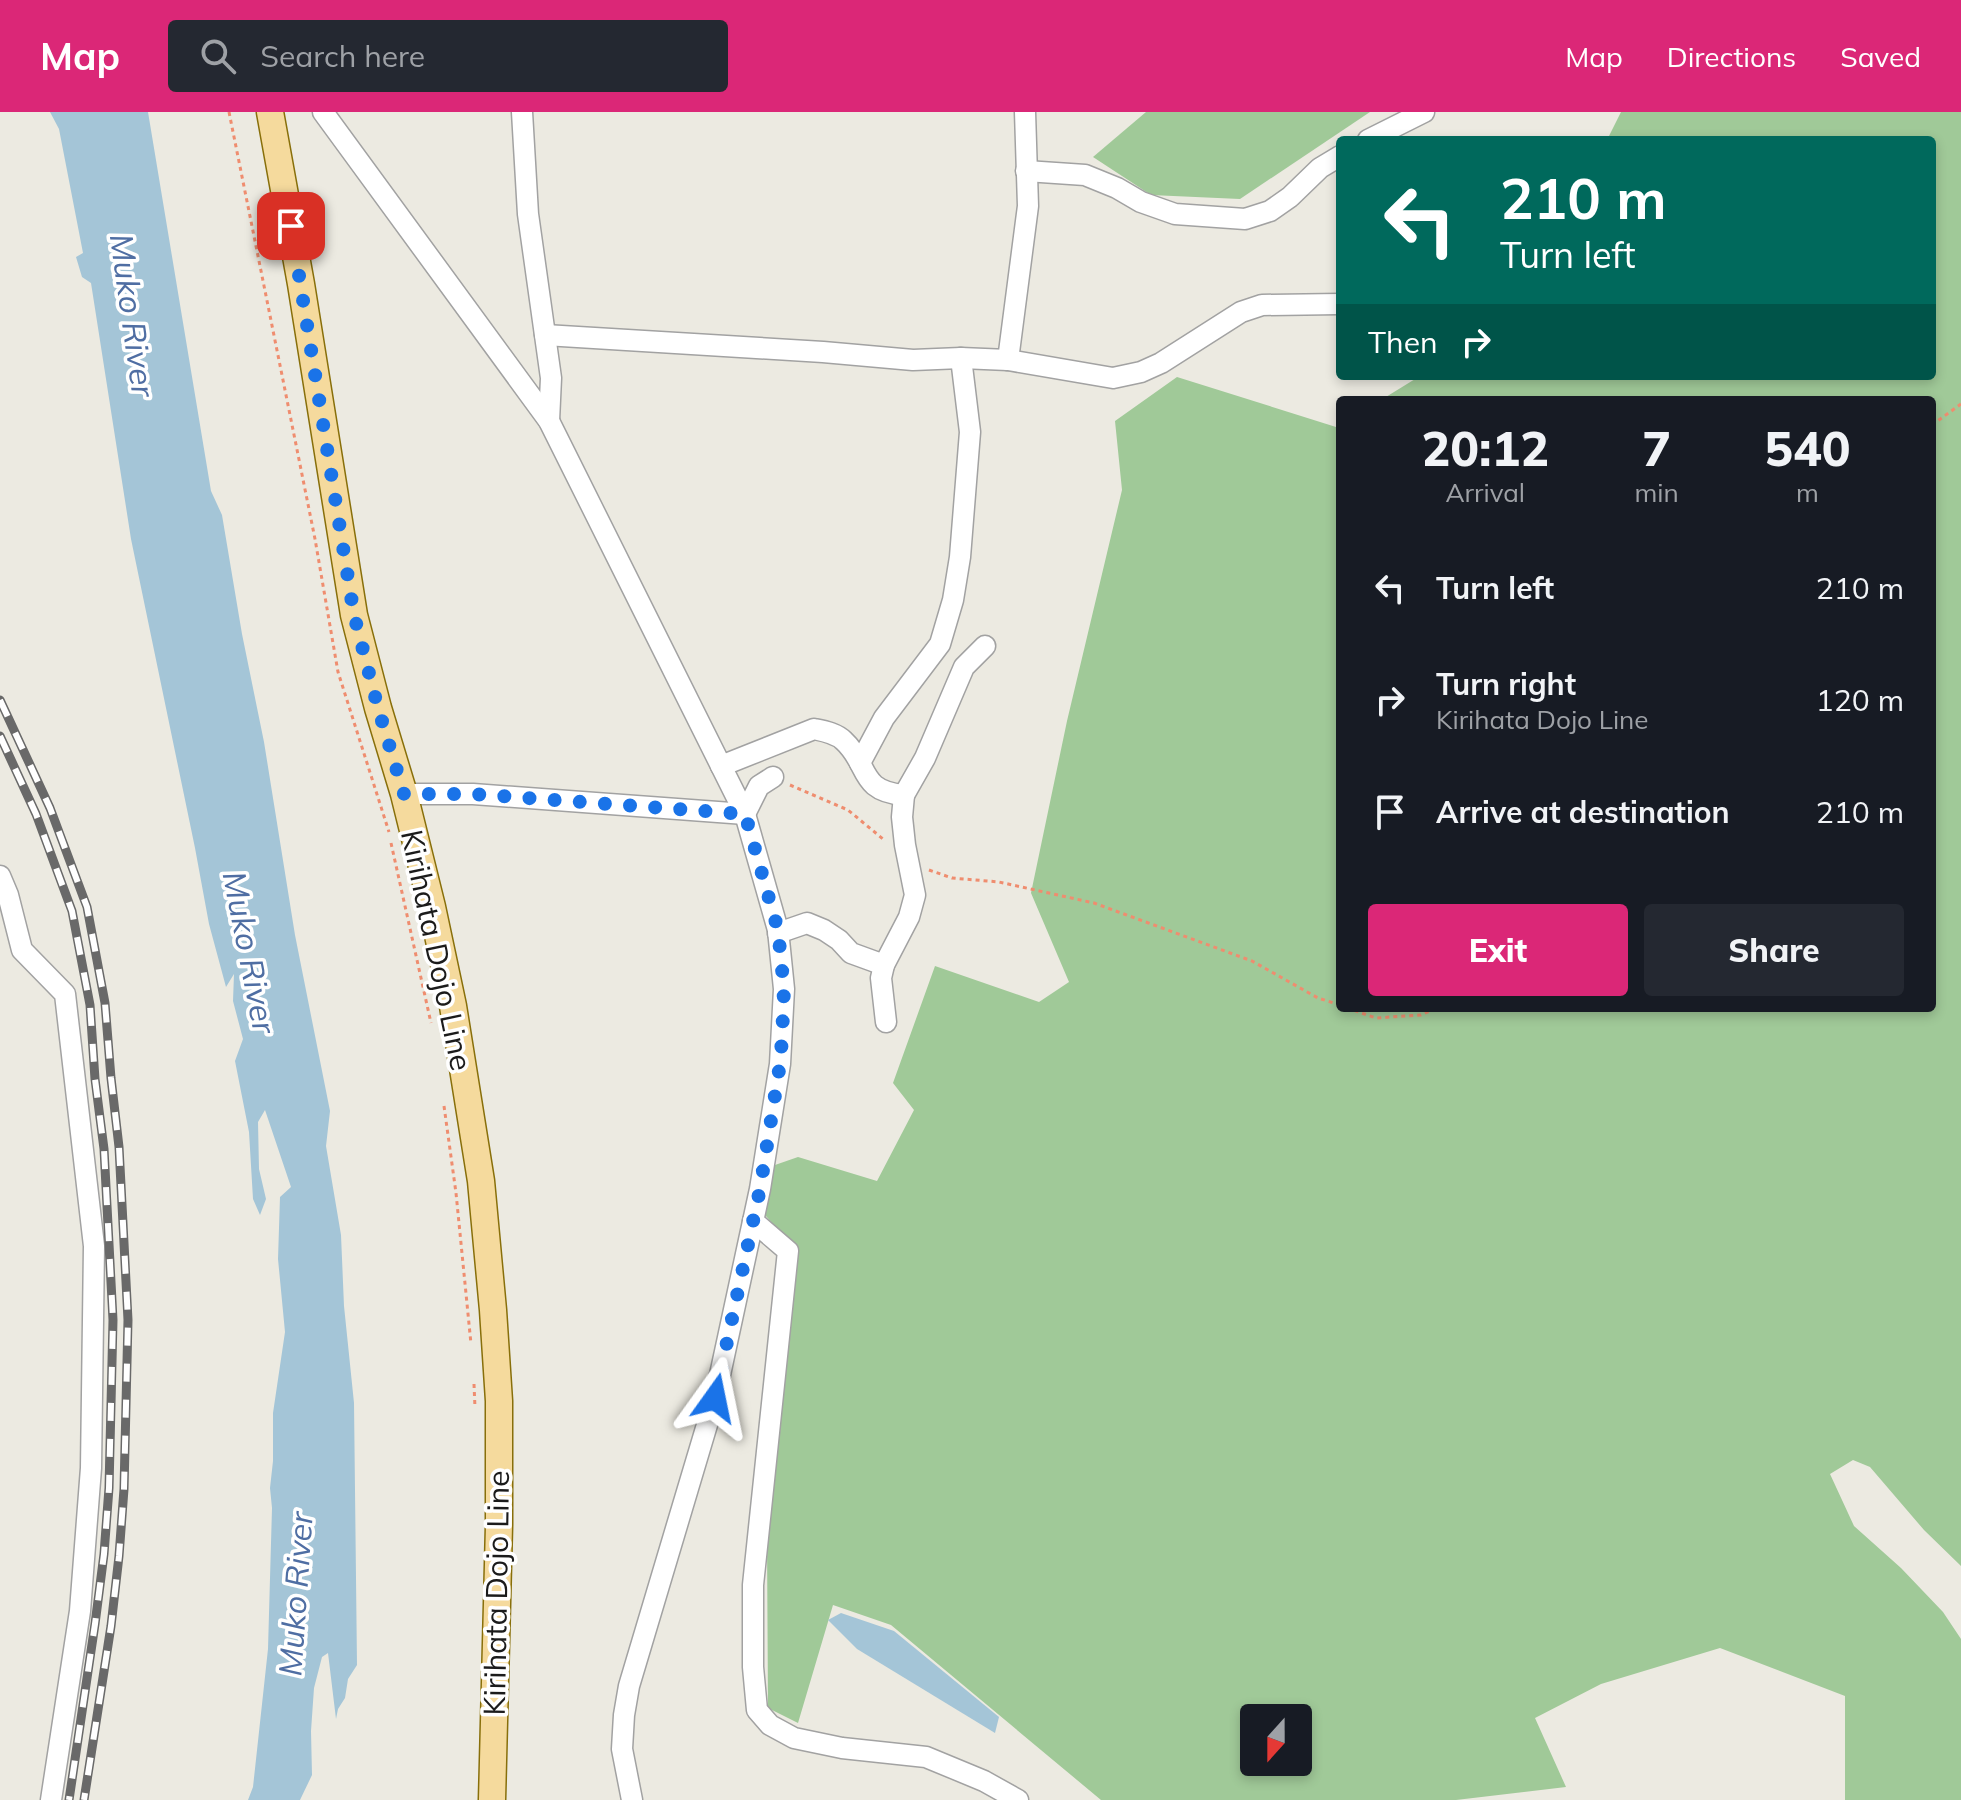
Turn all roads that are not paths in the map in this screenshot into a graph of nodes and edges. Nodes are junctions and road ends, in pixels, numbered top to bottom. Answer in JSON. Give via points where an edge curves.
{"nodes":[{"id":1,"x":270,"y":112,"type":"edge"},
{"id":2,"x":323,"y":112,"type":"edge"},
{"id":3,"x":522,"y":112,"type":"edge"},
{"id":4,"x":1025,"y":112,"type":"edge"},
{"id":5,"x":1424,"y":112,"type":"edge"},
{"id":6,"x":1376,"y":136,"type":"edge"},
{"id":7,"x":1336,"y":158,"type":"edge"},
{"id":8,"x":1026,"y":171,"type":"junction"},
{"id":9,"x":1336,"y":304,"type":"edge"},
{"id":10,"x":545,"y":335,"type":"junction"},
{"id":11,"x":961,"y":358,"type":"junction"},
{"id":12,"x":1008,"y":360,"type":"junction"},
{"id":13,"x":549,"y":421,"type":"junction"},
{"id":14,"x":985,"y":646,"type":"dead end"},
{"id":15,"x":860,"y":763,"type":"junction"},
{"id":16,"x":721,"y":766,"type":"junction"},
{"id":17,"x":773,"y":777,"type":"road end"},
{"id":18,"x":404,"y":794,"type":"junction"},
{"id":19,"x":904,"y":795,"type":"junction"},
{"id":20,"x":745,"y":814,"type":"junction"},
{"id":21,"x":0,"y":876,"type":"edge"},
{"id":22,"x":778,"y":933,"type":"junction"},
{"id":23,"x":884,"y":965,"type":"junction"},
{"id":24,"x":886,"y":1022,"type":"dead end"},
{"id":25,"x":753,"y":1221,"type":"junction"},
{"id":26,"x":51,"y":1800,"type":"edge"},
{"id":27,"x":492,"y":1800,"type":"edge"},
{"id":28,"x":632,"y":1800,"type":"edge"},
{"id":29,"x":1018,"y":1800,"type":"edge"}],
"edges":[{"from":1,"to":18,"type":"main road","name":"Kirihata Dojo Line","via":[[354,615]]},
{"from":2,"to":13,"type":"street"},
{"from":3,"to":10,"type":"street","via":[[528,214]]},
{"from":4,"to":8,"type":"street"},
{"from":5,"to":6,"type":"street"},
{"from":7,"to":8,"type":"street","via":[[1270,211],[1245,219],[1175,214],[1085,175]]},
{"from":8,"to":12,"type":"street","via":[[1028,206]]},
{"from":9,"to":12,"type":"street","via":[[1262,305],[1241,312],[1161,363],[1113,378]]},
{"from":10,"to":11,"type":"street","via":[[913,360]]},
{"from":10,"to":13,"type":"street"},
{"from":11,"to":12,"type":"street"},
{"from":11,"to":15,"type":"street","via":[[970,432],[953,600],[940,644],[884,718]]},
{"from":13,"to":16,"type":"street"},
{"from":14,"to":19,"type":"street","via":[[964,667]]},
{"from":15,"to":16,"type":"street","via":[[844,741],[814,729]]},
{"from":15,"to":19,"type":"street","via":[[878,789]]},
{"from":16,"to":20,"type":"street"},
{"from":17,"to":20,"type":"street","via":[[759,786]]},
{"from":18,"to":20,"type":"street","via":[[473,794]]},
{"from":18,"to":27,"type":"main road","name":"Kirihata Dojo Line","via":[[453,1006],[481,1181],[493,1310],[499,1525]]},
{"from":19,"to":23,"type":"street","via":[[905,845],[915,895]]},
{"from":20,"to":22,"type":"street"},
{"from":21,"to":26,"type":"street","via":[[22,950],[65,994],[94,1246],[90,1484],[80,1611]]},
{"from":22,"to":23,"type":"street","via":[[807,923],[851,953]]},
{"from":22,"to":25,"type":"street","via":[[784,989],[780,1064]]},
{"from":23,"to":24,"type":"street"},
{"from":25,"to":28,"type":"street","via":[[715,1398],[629,1686],[622,1749]]},
{"from":25,"to":29,"type":"street","via":[[788,1251],[753,1585],[757,1710],[770,1725],[794,1738],[926,1757]]}]}
